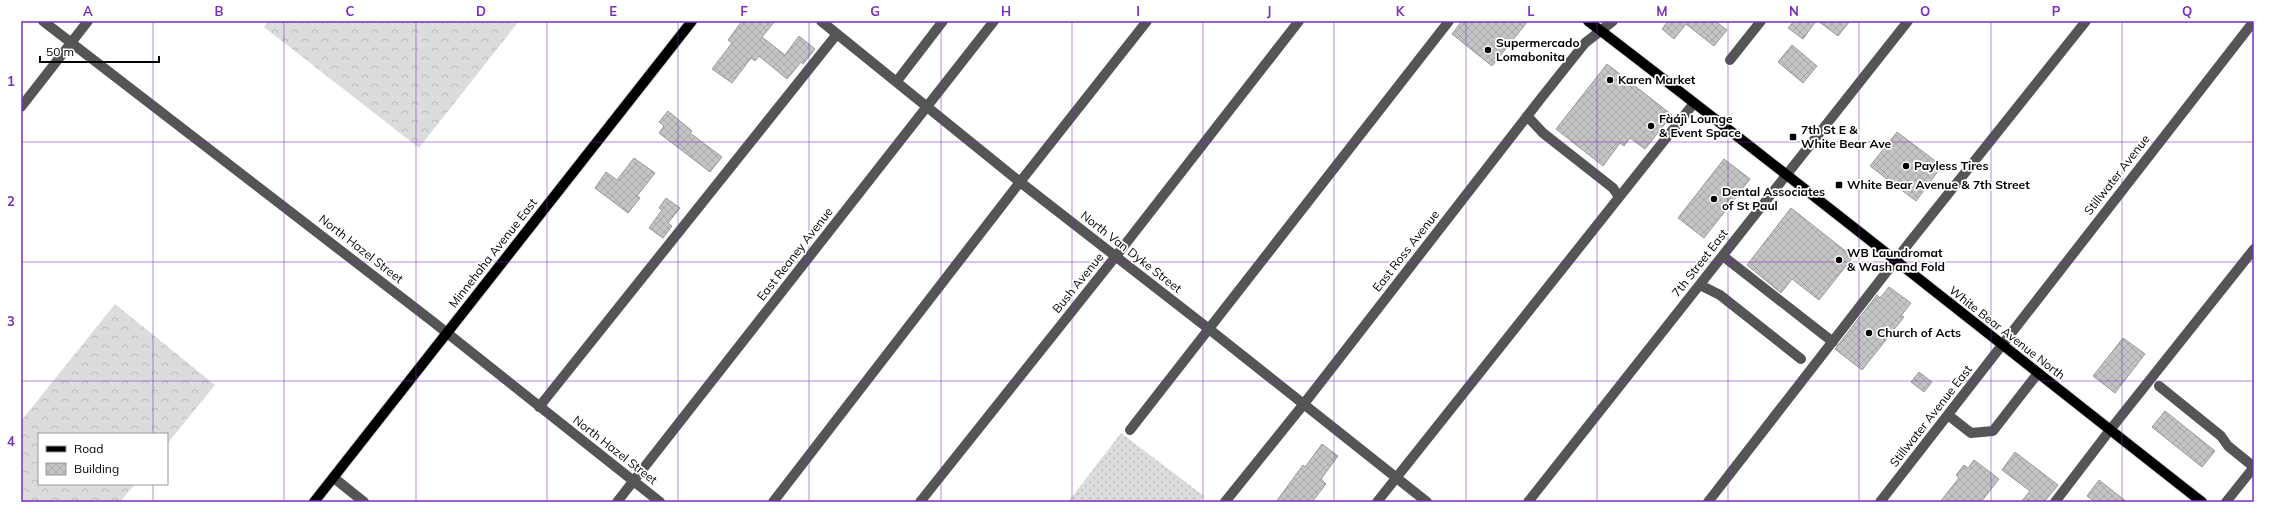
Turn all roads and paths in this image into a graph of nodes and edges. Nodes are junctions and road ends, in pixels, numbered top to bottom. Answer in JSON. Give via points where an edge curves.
{"nodes":[{"id":1,"x":43,"y":21,"type":"edge"},
{"id":2,"x":88,"y":21,"type":"edge"},
{"id":3,"x":692,"y":21,"type":"edge"},
{"id":4,"x":821,"y":21,"type":"edge"},
{"id":5,"x":943,"y":21,"type":"edge"},
{"id":6,"x":994,"y":21,"type":"edge"},
{"id":7,"x":1147,"y":21,"type":"edge"},
{"id":8,"x":1299,"y":21,"type":"edge"},
{"id":9,"x":1449,"y":21,"type":"edge"},
{"id":10,"x":1588,"y":21,"type":"edge"},
{"id":11,"x":1613,"y":21,"type":"edge"},
{"id":12,"x":1761,"y":21,"type":"edge"},
{"id":13,"x":1908,"y":21,"type":"edge"},
{"id":14,"x":2086,"y":21,"type":"edge"},
{"id":15,"x":2254,"y":21,"type":"edge"},
{"id":16,"x":1601,"y":30,"type":"junction"},
{"id":17,"x":837,"y":34,"type":"junction"},
{"id":18,"x":71,"y":43,"type":"junction"},
{"id":19,"x":1730,"y":60,"type":"dead end"},
{"id":20,"x":897,"y":81,"type":"junction"},
{"id":21,"x":1694,"y":103,"type":"junction"},
{"id":22,"x":927,"y":106,"type":"junction"},
{"id":23,"x":21,"y":107,"type":"edge"},
{"id":24,"x":1527,"y":116,"type":"junction"},
{"id":25,"x":1787,"y":175,"type":"junction"},
{"id":26,"x":1020,"y":182,"type":"junction"},
{"id":27,"x":1619,"y":197,"type":"junction"},
{"id":28,"x":2254,"y":249,"type":"edge"},
{"id":29,"x":1116,"y":256,"type":"junction"},
{"id":30,"x":1723,"y":256,"type":"junction"},
{"id":31,"x":1896,"y":261,"type":"junction"},
{"id":32,"x":1700,"y":284,"type":"junction"},
{"id":33,"x":1209,"y":329,"type":"junction"},
{"id":34,"x":447,"y":332,"type":"junction"},
{"id":35,"x":1833,"y":342,"type":"junction"},
{"id":36,"x":2002,"y":346,"type":"junction"},
{"id":37,"x":1801,"y":359,"type":"dead end"},
{"id":38,"x":2038,"y":373,"type":"junction"},
{"id":39,"x":2159,"y":386,"type":"dead end"},
{"id":40,"x":1303,"y":405,"type":"junction"},
{"id":41,"x":539,"y":407,"type":"junction"},
{"id":42,"x":1948,"y":415,"type":"junction"},
{"id":43,"x":1130,"y":430,"type":"dead end"},
{"id":44,"x":2110,"y":430,"type":"junction"},
{"id":45,"x":2254,"y":467,"type":"edge"},
{"id":46,"x":334,"y":478,"type":"junction"},
{"id":47,"x":1396,"y":478,"type":"junction"},
{"id":48,"x":634,"y":481,"type":"junction"},
{"id":49,"x":1885,"y":500,"type":"edge"},
{"id":50,"x":314,"y":502,"type":"edge"},
{"id":51,"x":364,"y":502,"type":"edge"},
{"id":52,"x":617,"y":502,"type":"edge"},
{"id":53,"x":647,"y":502,"type":"edge"},
{"id":54,"x":660,"y":502,"type":"edge"},
{"id":55,"x":773,"y":502,"type":"edge"},
{"id":56,"x":920,"y":502,"type":"edge"},
{"id":57,"x":1225,"y":502,"type":"edge"},
{"id":58,"x":1377,"y":502,"type":"edge"},
{"id":59,"x":1427,"y":502,"type":"edge"},
{"id":60,"x":1528,"y":502,"type":"edge"},
{"id":61,"x":1708,"y":502,"type":"edge"},
{"id":62,"x":2055,"y":502,"type":"edge"},
{"id":63,"x":2202,"y":502,"type":"edge"},
{"id":64,"x":2226,"y":502,"type":"edge"}],
"edges":[{"from":1,"to":18,"type":"street","name":"North Hazel Street"},
{"from":2,"to":18,"type":"street"},
{"from":3,"to":34,"type":"main road","name":"Minnehaha Avenue East"},
{"from":4,"to":17,"type":"street","name":"North Van Dyke Street"},
{"from":5,"to":20,"type":"street"},
{"from":6,"to":22,"type":"street","name":"East Reaney Avenue"},
{"from":7,"to":26,"type":"street"},
{"from":8,"to":29,"type":"street","name":"Bush Avenue"},
{"from":9,"to":33,"type":"street"},
{"from":10,"to":16,"type":"main road","name":"White Bear Avenue North"},
{"from":11,"to":16,"type":"street","name":"East Ross Avenue"},
{"from":12,"to":19,"type":"street"},
{"from":13,"to":25,"type":"street","name":"7th Street East"},
{"from":14,"to":31,"type":"street"},
{"from":15,"to":36,"type":"street","name":"Stillwater Avenue"},
{"from":16,"to":21,"type":"main road","name":"White Bear Avenue North"},
{"from":16,"to":24,"type":"street","name":"East Ross Avenue","via":[[1586,43]]},
{"from":17,"to":20,"type":"street","name":"North Van Dyke Street"},
{"from":17,"to":41,"type":"street"},
{"from":18,"to":23,"type":"street"},
{"from":18,"to":34,"type":"street","name":"North Hazel Street"},
{"from":20,"to":22,"type":"street","name":"North Van Dyke Street"},
{"from":21,"to":25,"type":"main road","name":"White Bear Avenue North"},
{"from":21,"to":27,"type":"street"},
{"from":22,"to":26,"type":"street","name":"North Van Dyke Street"},
{"from":22,"to":48,"type":"street","name":"East Reaney Avenue"},
{"from":24,"to":27,"type":"street","via":[[1543,133],[1613,188]]},
{"from":24,"to":40,"type":"street","name":"East Ross Avenue"},
{"from":25,"to":30,"type":"street","name":"7th Street East"},
{"from":25,"to":31,"type":"main road","name":"White Bear Avenue North"},
{"from":26,"to":29,"type":"street","name":"North Van Dyke Street"},
{"from":26,"to":55,"type":"street"},
{"from":27,"to":47,"type":"street"},
{"from":28,"to":44,"type":"street"},
{"from":29,"to":33,"type":"street","name":"North Van Dyke Street"},
{"from":29,"to":56,"type":"street","name":"Bush Avenue"},
{"from":30,"to":32,"type":"street","name":"7th Street East"},
{"from":30,"to":35,"type":"street"},
{"from":31,"to":35,"type":"street"},
{"from":31,"to":36,"type":"main road","name":"White Bear Avenue North"},
{"from":32,"to":37,"type":"street","via":[[1720,295]]},
{"from":32,"to":60,"type":"street","name":"7th Street East"},
{"from":33,"to":40,"type":"street","name":"North Van Dyke Street"},
{"from":33,"to":43,"type":"street"},
{"from":34,"to":41,"type":"street","name":"North Hazel Street"},
{"from":34,"to":46,"type":"main road","name":"Minnehaha Avenue East"},
{"from":35,"to":61,"type":"street"},
{"from":36,"to":38,"type":"main road","name":"White Bear Avenue North"},
{"from":36,"to":42,"type":"street","name":"Stillwater Avenue East"},
{"from":38,"to":42,"type":"street","via":[[1993,431],[1971,433]]},
{"from":38,"to":44,"type":"main road","name":"White Bear Avenue North"},
{"from":39,"to":45,"type":"street","via":[[2221,436],[2228,446]]},
{"from":40,"to":47,"type":"street","name":"North Van Dyke Street"},
{"from":40,"to":57,"type":"street","name":"East Ross Avenue"},
{"from":41,"to":48,"type":"street","name":"North Hazel Street"},
{"from":42,"to":49,"type":"street","name":"Stillwater Avenue East"},
{"from":44,"to":62,"type":"street"},
{"from":44,"to":63,"type":"main road","name":"White Bear Avenue North"},
{"from":45,"to":64,"type":"street"},
{"from":46,"to":50,"type":"main road","name":"Minnehaha Avenue East"},
{"from":46,"to":51,"type":"street"},
{"from":47,"to":58,"type":"street"},
{"from":47,"to":59,"type":"street","name":"North Van Dyke Street"},
{"from":48,"to":52,"type":"street","name":"East Reaney Avenue"},
{"from":48,"to":53,"type":"street"},
{"from":48,"to":54,"type":"street","name":"North Hazel Street"}]}
